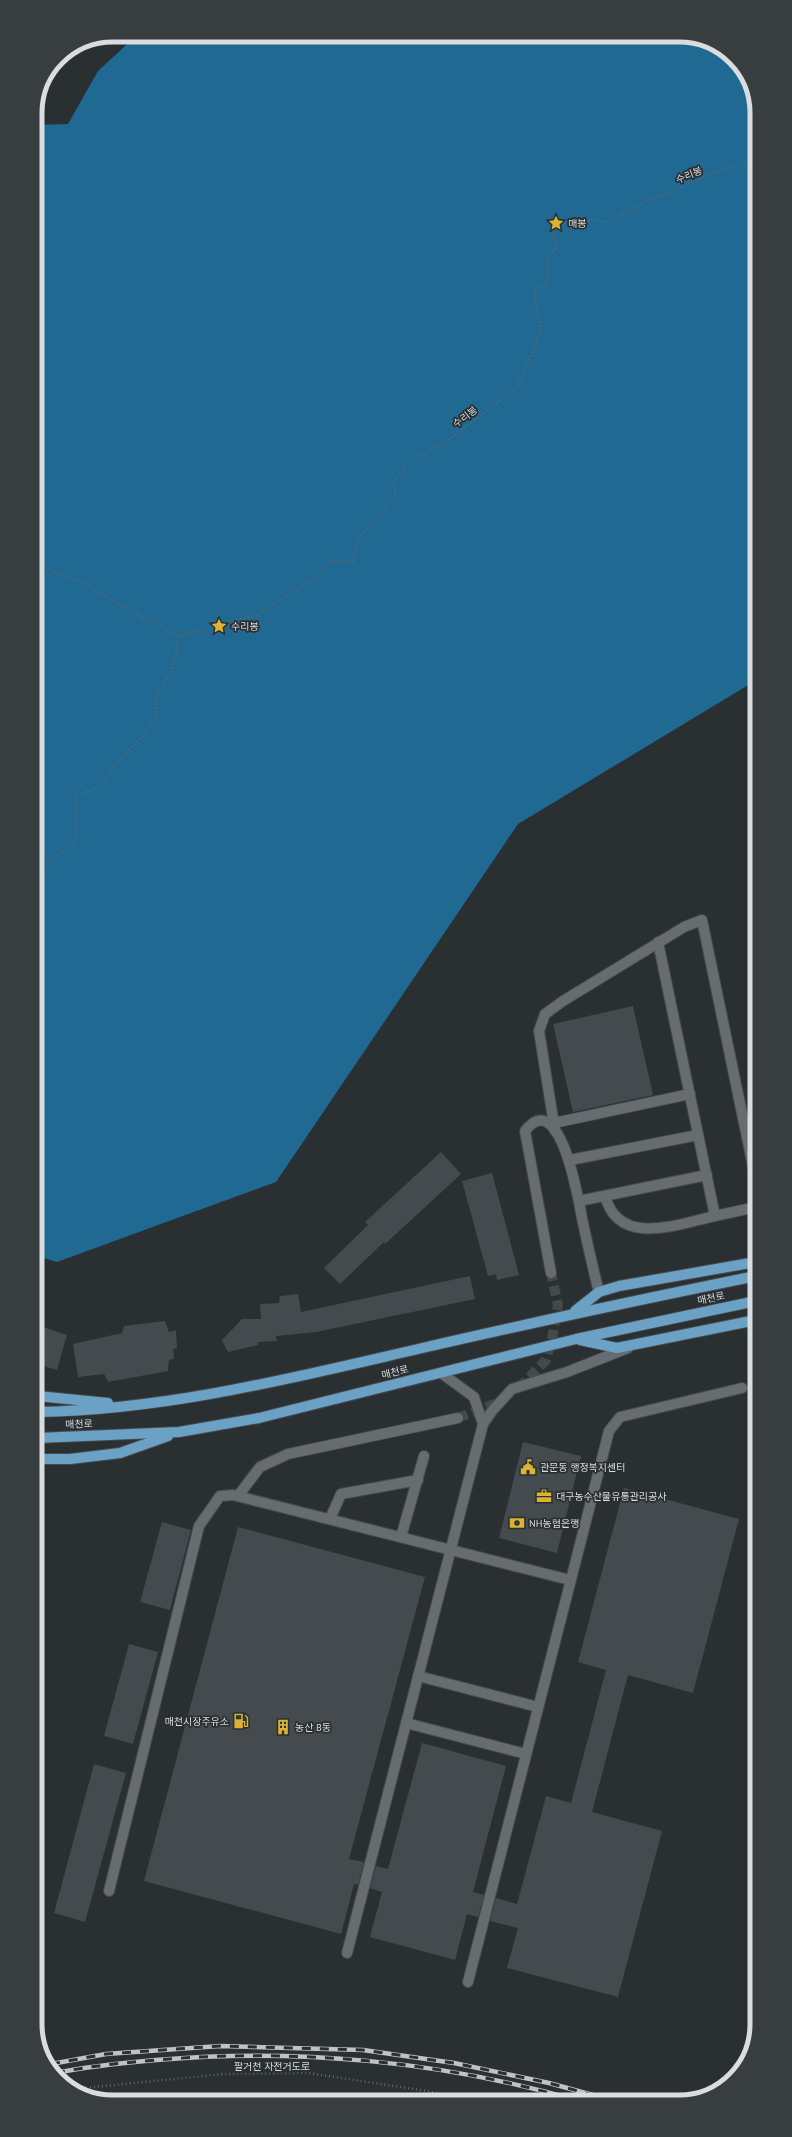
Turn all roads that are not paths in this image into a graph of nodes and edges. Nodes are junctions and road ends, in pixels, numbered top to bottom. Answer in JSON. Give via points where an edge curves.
{"nodes":[{"id":1,"x":658,"y":942,"type":"junction"},
{"id":2,"x":690,"y":1094,"type":"junction"},
{"id":3,"x":555,"y":1127,"type":"junction"},
{"id":4,"x":698,"y":1135,"type":"junction"},
{"id":5,"x":750,"y":1152,"type":"edge"},
{"id":6,"x":570,"y":1160,"type":"junction"},
{"id":7,"x":707,"y":1175,"type":"junction"},
{"id":8,"x":605,"y":1196,"type":"junction"},
{"id":9,"x":579,"y":1201,"type":"junction"},
{"id":10,"x":750,"y":1208,"type":"edge"},
{"id":11,"x":715,"y":1216,"type":"junction"},
{"id":12,"x":750,"y":1263,"type":"edge"},
{"id":13,"x":551,"y":1273,"type":"tunnel mouth"},
{"id":14,"x":750,"y":1277,"type":"edge"},
{"id":15,"x":598,"y":1292,"type":"junction"},
{"id":16,"x":750,"y":1302,"type":"edge"},
{"id":17,"x":572,"y":1313,"type":"junction"},
{"id":18,"x":750,"y":1321,"type":"edge"},
{"id":19,"x":576,"y":1339,"type":"junction"},
{"id":20,"x":642,"y":1343,"type":"junction"},
{"id":21,"x":441,"y":1373,"type":"junction"},
{"id":22,"x":742,"y":1388,"type":"dead end"},
{"id":23,"x":42,"y":1397,"type":"edge"},
{"id":24,"x":128,"y":1406,"type":"junction"},
{"id":25,"x":42,"y":1412,"type":"edge"},
{"id":26,"x":458,"y":1418,"type":"tunnel mouth"},
{"id":27,"x":483,"y":1424,"type":"junction"},
{"id":28,"x":179,"y":1432,"type":"junction"},
{"id":29,"x":42,"y":1438,"type":"edge"},
{"id":30,"x":424,"y":1456,"type":"dead end"},
{"id":31,"x":42,"y":1459,"type":"edge"},
{"id":32,"x":418,"y":1480,"type":"junction"},
{"id":33,"x":238,"y":1496,"type":"junction"},
{"id":34,"x":330,"y":1520,"type":"junction"},
{"id":35,"x":401,"y":1537,"type":"junction"},
{"id":36,"x":450,"y":1550,"type":"junction"},
{"id":37,"x":570,"y":1580,"type":"junction"},
{"id":38,"x":418,"y":1676,"type":"junction"},
{"id":39,"x":538,"y":1707,"type":"junction"},
{"id":40,"x":406,"y":1723,"type":"junction"},
{"id":41,"x":526,"y":1754,"type":"junction"},
{"id":42,"x":109,"y":1891,"type":"dead end"},
{"id":43,"x":347,"y":1953,"type":"dead end"},
{"id":44,"x":468,"y":1982,"type":"dead end"}],
"edges":[{"from":1,"to":2,"type":"street"},
{"from":1,"to":3,"type":"street","via":[[545,1014],[540,1031]]},
{"from":1,"to":5,"type":"street","via":[[702,920]]},
{"from":2,"to":3,"type":"street"},
{"from":2,"to":4,"type":"street"},
{"from":3,"to":6,"type":"street"},
{"from":3,"to":13,"type":"street","via":[[540,1121],[531,1123],[524,1131]]},
{"from":4,"to":6,"type":"street"},
{"from":4,"to":7,"type":"street"},
{"from":6,"to":9,"type":"street"},
{"from":7,"to":8,"type":"street"},
{"from":7,"to":11,"type":"street"},
{"from":8,"to":9,"type":"street"},
{"from":8,"to":11,"type":"street","via":[[608,1208],[620,1222],[637,1229],[661,1228]]},
{"from":9,"to":15,"type":"street"},
{"from":10,"to":11,"type":"street"},
{"from":12,"to":15,"type":"main road"},
{"from":14,"to":17,"type":"main road","name":"매천로"},
{"from":15,"to":17,"type":"main road"},
{"from":16,"to":19,"type":"main road","name":"매천로"},
{"from":17,"to":24,"type":"main road","name":"매천로","via":[[255,1387]]},
{"from":18,"to":20,"type":"main road"},
{"from":19,"to":20,"type":"main road","via":[[616,1348]]},
{"from":19,"to":21,"type":"main road","name":"매천로"},
{"from":20,"to":27,"type":"street","via":[[512,1390]]},
{"from":21,"to":27,"type":"street","via":[[474,1397]]},
{"from":21,"to":28,"type":"main road","name":"매천로","via":[[259,1418]]},
{"from":22,"to":37,"type":"street","via":[[620,1417],[609,1431]]},
{"from":23,"to":24,"type":"main road"},
{"from":24,"to":25,"type":"main road","name":"매천로"},
{"from":26,"to":33,"type":"street","via":[[288,1454],[260,1467]]},
{"from":27,"to":36,"type":"street"},
{"from":28,"to":29,"type":"main road","name":"매천로"},
{"from":28,"to":31,"type":"main road","via":[[120,1453],[70,1459]]},
{"from":30,"to":32,"type":"street"},
{"from":32,"to":34,"type":"street","via":[[341,1494]]},
{"from":32,"to":35,"type":"street"},
{"from":33,"to":34,"type":"street"},
{"from":33,"to":42,"type":"street","via":[[220,1496],[200,1526]]},
{"from":34,"to":35,"type":"street"},
{"from":35,"to":36,"type":"street"},
{"from":36,"to":37,"type":"street"},
{"from":36,"to":38,"type":"street"},
{"from":37,"to":39,"type":"street"},
{"from":38,"to":39,"type":"street"},
{"from":38,"to":40,"type":"street"},
{"from":39,"to":41,"type":"street"},
{"from":40,"to":41,"type":"street"},
{"from":40,"to":43,"type":"street"},
{"from":41,"to":44,"type":"street"}]}
